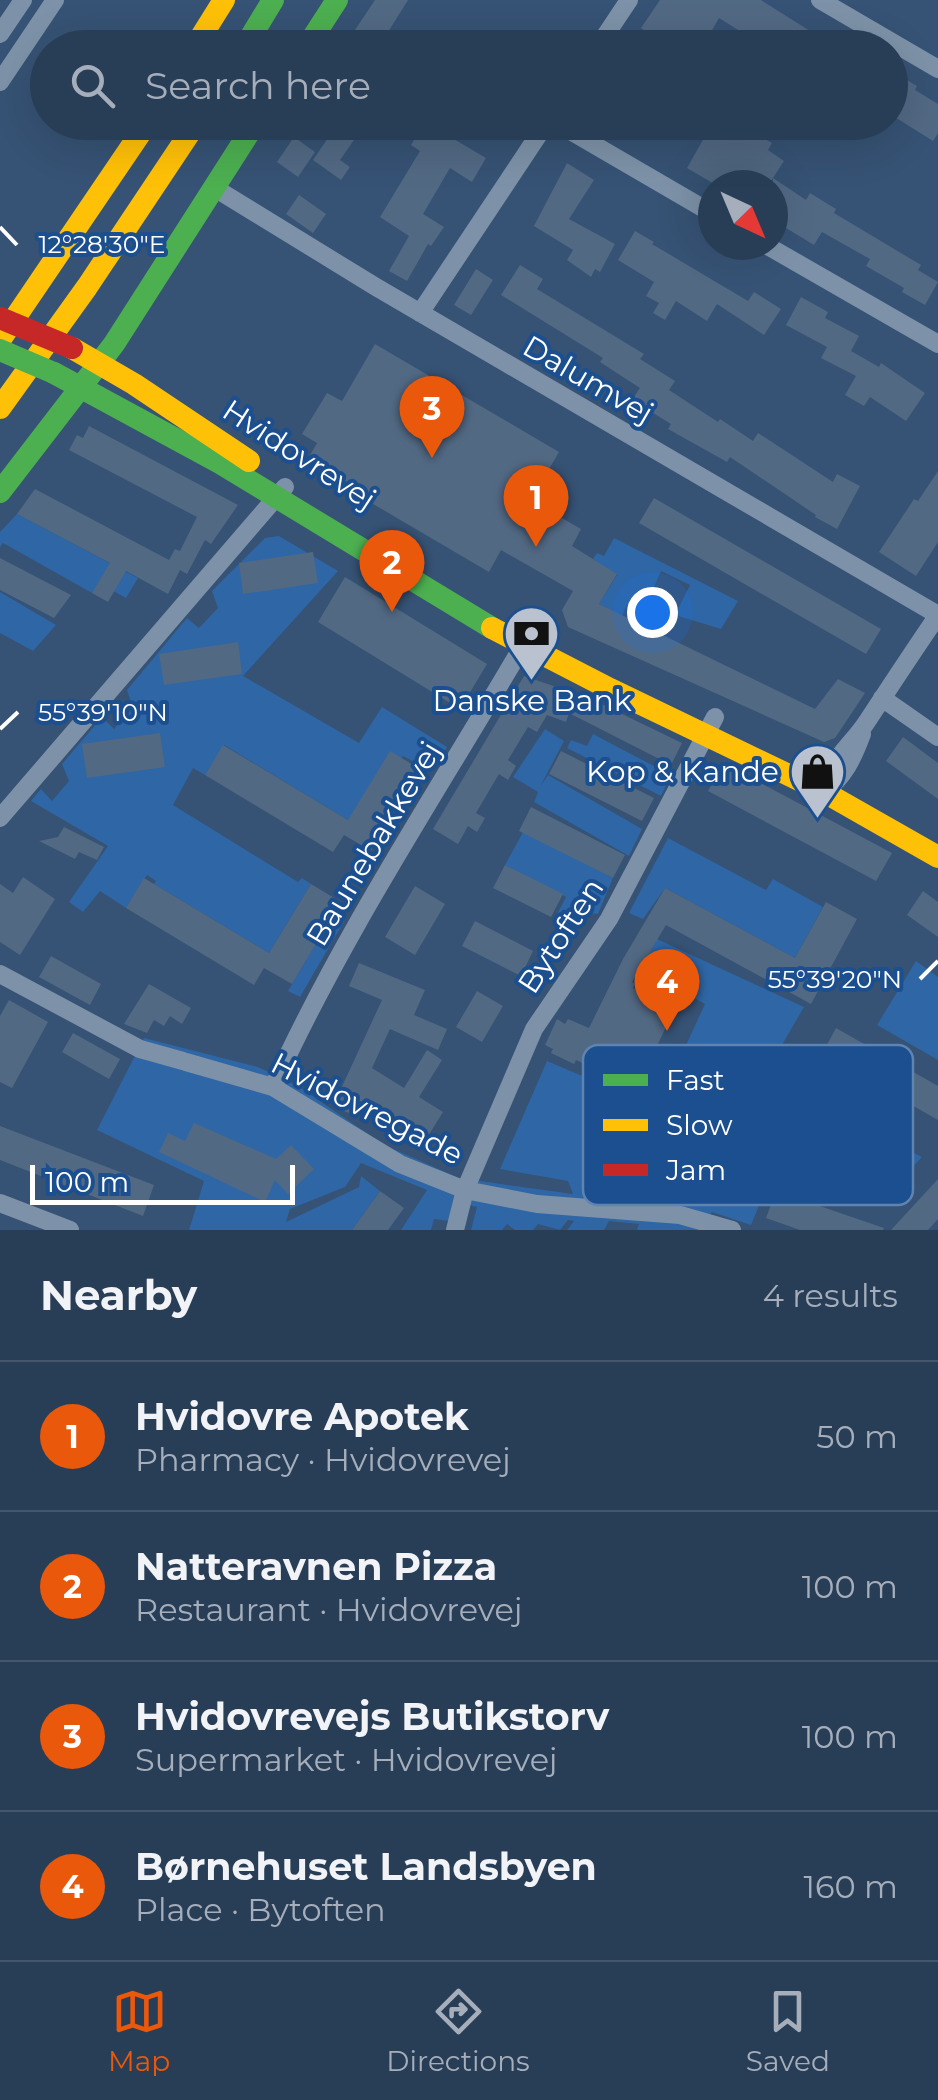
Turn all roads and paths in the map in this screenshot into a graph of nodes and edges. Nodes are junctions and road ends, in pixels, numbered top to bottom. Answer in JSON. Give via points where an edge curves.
{"nodes":[{"id":1,"x":23,"y":0,"type":"edge"},
{"id":2,"x":54,"y":0,"type":"edge"},
{"id":3,"x":224,"y":0,"type":"edge"},
{"id":4,"x":274,"y":0,"type":"edge"},
{"id":5,"x":337,"y":0,"type":"edge"},
{"id":6,"x":629,"y":0,"type":"edge"},
{"id":7,"x":820,"y":0,"type":"edge"},
{"id":8,"x":34,"y":30,"type":"edge"},
{"id":9,"x":205,"y":30,"type":"edge"},
{"id":10,"x":255,"y":30,"type":"edge"},
{"id":11,"x":318,"y":30,"type":"edge"},
{"id":12,"x":609,"y":30,"type":"edge"},
{"id":13,"x":871,"y":30,"type":"edge"},
{"id":14,"x":0,"y":34,"type":"edge"},
{"id":15,"x":30,"y":36,"type":"edge"},
{"id":16,"x":908,"y":51,"type":"edge"},
{"id":17,"x":938,"y":69,"type":"edge"},
{"id":18,"x":0,"y":82,"type":"edge"},
{"id":19,"x":136,"y":140,"type":"edge"},
{"id":20,"x":186,"y":140,"type":"edge"},
{"id":21,"x":244,"y":140,"type":"edge"},
{"id":22,"x":535,"y":140,"type":"edge"},
{"id":23,"x":586,"y":140,"type":"edge"},
{"id":24,"x":212,"y":187,"type":"junction"},
{"id":25,"x":698,"y":205,"type":"edge"},
{"id":26,"x":788,"y":258,"type":"edge"},
{"id":27,"x":420,"y":313,"type":"junction"},
{"id":28,"x":0,"y":318,"type":"edge"},
{"id":29,"x":0,"y":340,"type":"edge"},
{"id":30,"x":938,"y":344,"type":"edge"},
{"id":31,"x":0,"y":350,"type":"edge"},
{"id":32,"x":98,"y":365,"type":"junction"},
{"id":33,"x":81,"y":388,"type":"junction"},
{"id":34,"x":0,"y":408,"type":"edge"},
{"id":35,"x":0,"y":492,"type":"edge"},
{"id":36,"x":280,"y":493,"type":"junction"},
{"id":37,"x":938,"y":615,"type":"edge"},
{"id":38,"x":528,"y":639,"type":"junction"},
{"id":39,"x":882,"y":698,"type":"junction"},
{"id":40,"x":710,"y":725,"type":"junction"},
{"id":41,"x":938,"y":737,"type":"edge"},
{"id":42,"x":830,"y":782,"type":"junction"},
{"id":43,"x":0,"y":818,"type":"edge"},
{"id":44,"x":938,"y":838,"type":"edge"},
{"id":45,"x":938,"y":857,"type":"edge"},
{"id":46,"x":0,"y":974,"type":"edge"},
{"id":47,"x":273,"y":1087,"type":"junction"},
{"id":48,"x":464,"y":1190,"type":"junction"},
{"id":49,"x":0,"y":1203,"type":"edge"},
{"id":50,"x":70,"y":1230,"type":"edge"},
{"id":51,"x":456,"y":1230,"type":"edge"},
{"id":52,"x":732,"y":1230,"type":"edge"}],
"edges":[{"from":1,"to":14,"type":"street"},
{"from":2,"to":8,"type":"street"},
{"from":3,"to":9,"type":"main road"},
{"from":4,"to":10,"type":"main road"},
{"from":5,"to":11,"type":"main road"},
{"from":6,"to":12,"type":"street"},
{"from":7,"to":13,"type":"street"},
{"from":15,"to":18,"type":"street"},
{"from":16,"to":17,"type":"street"},
{"from":19,"to":29,"type":"main road"},
{"from":20,"to":34,"type":"main road"},
{"from":21,"to":24,"type":"main road"},
{"from":22,"to":27,"type":"street"},
{"from":23,"to":25,"type":"street"},
{"from":24,"to":27,"type":"street","name":"Dalumvej"},
{"from":24,"to":32,"type":"main road"},
{"from":26,"to":30,"type":"street"},
{"from":27,"to":37,"type":"street","name":"Dalumvej"},
{"from":28,"to":32,"type":"main road","name":"Hvidovrevej","bridge":true},
{"from":31,"to":33,"type":"main road","name":"Hvidovrevej","bridge":true},
{"from":32,"to":33,"type":"main road"},
{"from":32,"to":36,"type":"main road","name":"Hvidovrevej","via":[[134,384]]},
{"from":33,"to":35,"type":"main road"},
{"from":33,"to":36,"type":"main road","name":"Hvidovrevej"},
{"from":36,"to":38,"type":"main road","name":"Hvidovrevej"},
{"from":36,"to":43,"type":"street"},
{"from":37,"to":39,"type":"street"},
{"from":38,"to":40,"type":"main road","name":"Hvidovrevej"},
{"from":38,"to":47,"type":"street","name":"Baunebakkevej","via":[[344,946]]},
{"from":39,"to":41,"type":"street"},
{"from":39,"to":42,"type":"street","via":[[840,752]]},
{"from":40,"to":42,"type":"main road","name":"Hvidovrevej"},
{"from":40,"to":48,"type":"street","name":"Bytoften","via":[[610,919],[534,1029]]},
{"from":42,"to":44,"type":"main road","name":"Hvidovrevej"},
{"from":42,"to":45,"type":"main road","name":"Hvidovrevej"},
{"from":46,"to":47,"type":"street","name":"Hvidovregade","via":[[140,1049]]},
{"from":47,"to":48,"type":"street","name":"Hvidovregade","via":[[400,1164]]},
{"from":48,"to":51,"type":"street","name":"Hvidovregade"},
{"from":48,"to":52,"type":"street","name":"Hvidovregade","via":[[537,1204],[680,1216]]},
{"from":49,"to":50,"type":"street"}]}
